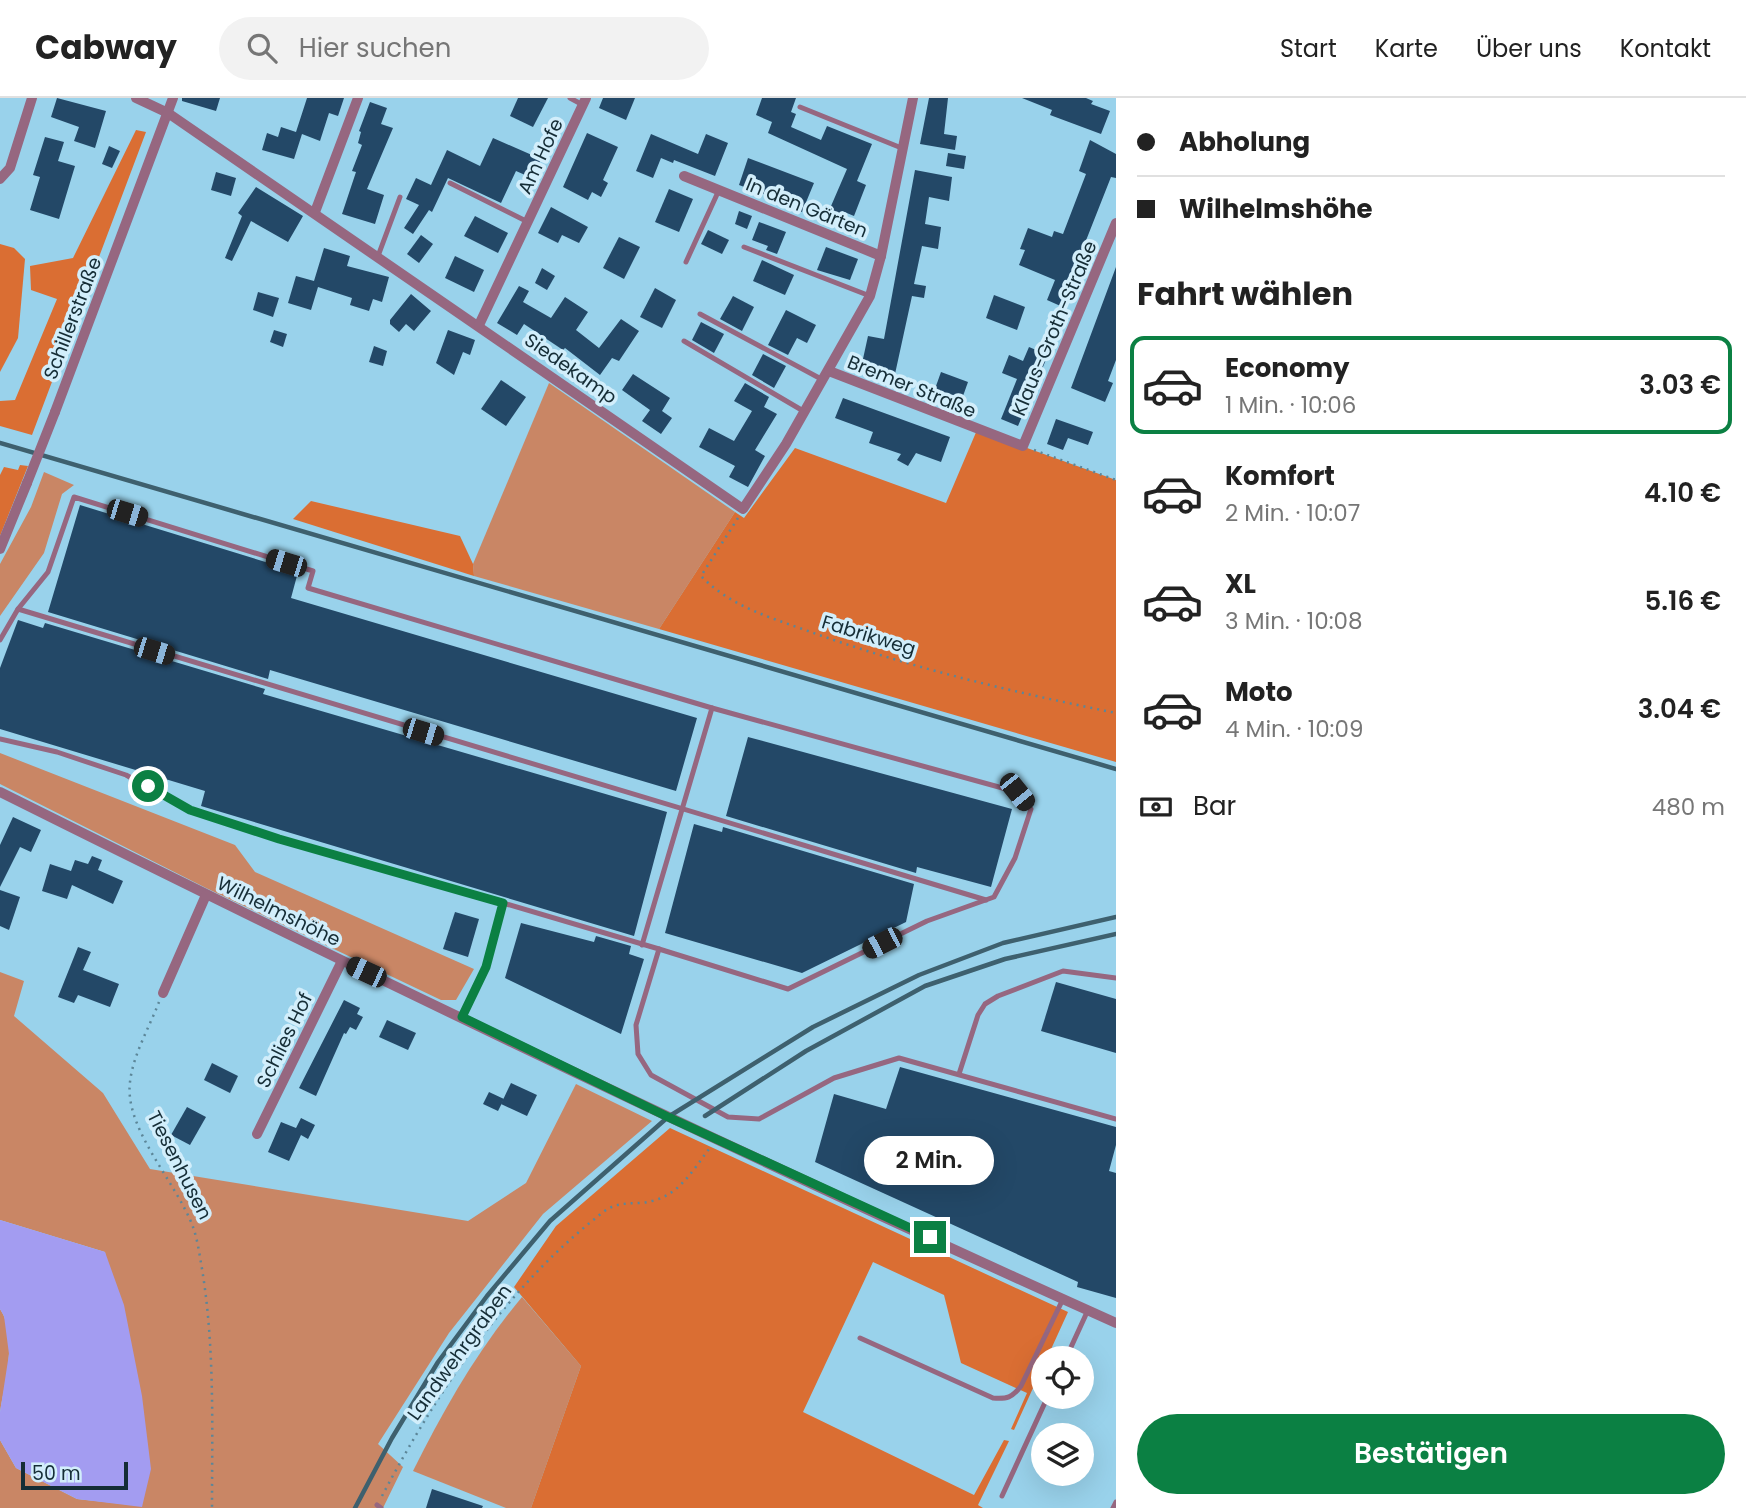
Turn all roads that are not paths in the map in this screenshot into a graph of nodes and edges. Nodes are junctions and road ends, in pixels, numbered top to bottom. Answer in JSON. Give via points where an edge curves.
{"nodes":[{"id":1,"x":32,"y":98,"type":"edge"},
{"id":2,"x":136,"y":98,"type":"edge"},
{"id":3,"x":358,"y":98,"type":"edge"},
{"id":4,"x":570,"y":98,"type":"edge"},
{"id":5,"x":913,"y":98,"type":"edge"},
{"id":6,"x":585,"y":101,"type":"edge"},
{"id":7,"x":170,"y":106,"type":"edge"},
{"id":8,"x":800,"y":107,"type":"dead end"},
{"id":9,"x":904,"y":149,"type":"junction"},
{"id":10,"x":684,"y":176,"type":"dead end"},
{"id":11,"x":0,"y":179,"type":"edge"},
{"id":12,"x":450,"y":183,"type":"dead end"},
{"id":13,"x":719,"y":190,"type":"junction"},
{"id":14,"x":400,"y":197,"type":"dead end"},
{"id":15,"x":315,"y":212,"type":"junction"},
{"id":16,"x":528,"y":222,"type":"junction"},
{"id":17,"x":1116,"y":223,"type":"edge"},
{"id":18,"x":744,"y":247,"type":"dead end"},
{"id":19,"x":378,"y":256,"type":"junction"},
{"id":20,"x":881,"y":256,"type":"junction"},
{"id":21,"x":686,"y":262,"type":"dead end"},
{"id":22,"x":870,"y":296,"type":"junction"},
{"id":23,"x":700,"y":314,"type":"dead end"},
{"id":24,"x":479,"y":325,"type":"junction"},
{"id":25,"x":684,"y":341,"type":"dead end"},
{"id":26,"x":826,"y":375,"type":"junction"},
{"id":27,"x":805,"y":412,"type":"junction"},
{"id":28,"x":1023,"y":446,"type":"joint"},
{"id":29,"x":0,"y":549,"type":"edge"},
{"id":30,"x":18,"y":609,"type":"junction"},
{"id":31,"x":0,"y":640,"type":"edge"},
{"id":32,"x":712,"y":708,"type":"junction"},
{"id":33,"x":0,"y":739,"type":"edge"},
{"id":34,"x":0,"y":792,"type":"edge"},
{"id":35,"x":682,"y":810,"type":"junction"},
{"id":36,"x":206,"y":895,"type":"junction"},
{"id":37,"x":986,"y":900,"type":"junction"},
{"id":38,"x":503,"y":903,"type":"junction"},
{"id":39,"x":642,"y":945,"type":"junction"},
{"id":40,"x":659,"y":950,"type":"junction"},
{"id":41,"x":342,"y":961,"type":"junction"},
{"id":42,"x":1116,"y":978,"type":"edge"},
{"id":43,"x":163,"y":993,"type":"road end"},
{"id":44,"x":462,"y":1017,"type":"junction"},
{"id":45,"x":959,"y":1074,"type":"junction"},
{"id":46,"x":1116,"y":1119,"type":"edge"},
{"id":47,"x":257,"y":1134,"type":"dead end"},
{"id":48,"x":1063,"y":1299,"type":"junction"},
{"id":49,"x":1088,"y":1310,"type":"junction"},
{"id":50,"x":1116,"y":1322,"type":"edge"},
{"id":51,"x":860,"y":1338,"type":"dead end"},
{"id":52,"x":1072,"y":1346,"type":"edge"},
{"id":53,"x":1042,"y":1409,"type":"edge"},
{"id":54,"x":1002,"y":1496,"type":"dead end"},
{"id":55,"x":1116,"y":1502,"type":"edge"},
{"id":56,"x":1113,"y":1508,"type":"edge"}],
"edges":[{"from":1,"to":11,"type":"street","via":[[10,168]]},
{"from":2,"to":7,"type":"street","name":"Siedekamp"},
{"from":3,"to":15,"type":"street"},
{"from":4,"to":6,"type":"lane","name":"Am Hofe"},
{"from":5,"to":9,"type":"street"},
{"from":6,"to":16,"type":"street","name":"Am Hofe"},
{"from":7,"to":15,"type":"street","name":"Siedekamp"},
{"from":7,"to":29,"type":"street","name":"Schillerstraße","bridge":true},
{"from":8,"to":9,"type":"lane"},
{"from":9,"to":20,"type":"street"},
{"from":10,"to":13,"type":"street","name":"In den Gärten"},
{"from":12,"to":16,"type":"lane","name":"Am Hofe"},
{"from":13,"to":20,"type":"street","name":"In den Gärten"},
{"from":13,"to":21,"type":"lane","name":"In den Gärten"},
{"from":14,"to":19,"type":"lane"},
{"from":15,"to":19,"type":"street","name":"Siedekamp"},
{"from":16,"to":24,"type":"street","name":"Am Hofe"},
{"from":17,"to":28,"type":"street","name":"Klaus-Groth-Straße"},
{"from":18,"to":22,"type":"lane"},
{"from":19,"to":24,"type":"street","name":"Siedekamp"},
{"from":20,"to":22,"type":"street"},
{"from":22,"to":26,"type":"street"},
{"from":23,"to":26,"type":"lane"},
{"from":24,"to":27,"type":"street","name":"Siedekamp","via":[[743,509]]},
{"from":25,"to":27,"type":"lane"},
{"from":26,"to":27,"type":"street"},
{"from":26,"to":28,"type":"street","name":"Bremer Straße"},
{"from":30,"to":31,"type":"lane"},
{"from":30,"to":32,"type":"lane","via":[[48,572],[74,497],[313,571],[308,588]]},
{"from":30,"to":35,"type":"lane"},
{"from":32,"to":35,"type":"lane"},
{"from":32,"to":37,"type":"lane","via":[[1017,792],[1031,809],[1015,858],[994,897]]},
{"from":33,"to":38,"type":"lane","via":[[126,775],[190,810]]},
{"from":34,"to":36,"type":"street","name":"Wilhelmshöhe"},
{"from":35,"to":37,"type":"lane"},
{"from":35,"to":39,"type":"lane"},
{"from":36,"to":41,"type":"street","name":"Wilhelmshöhe"},
{"from":36,"to":43,"type":"street"},
{"from":37,"to":40,"type":"lane","via":[[927,921],[788,989]]},
{"from":38,"to":39,"type":"lane"},
{"from":38,"to":44,"type":"lane","via":[[486,967]]},
{"from":39,"to":40,"type":"lane"},
{"from":40,"to":45,"type":"lane","via":[[636,1025],[638,1054],[651,1075],[728,1117],[759,1119],[834,1078],[899,1058]]},
{"from":41,"to":44,"type":"street","name":"Wilhelmshöhe"},
{"from":41,"to":47,"type":"street","name":"Schlies Hof"},
{"from":42,"to":45,"type":"lane","via":[[1063,971],[998,996],[978,1015]]},
{"from":44,"to":48,"type":"street","name":"Wilhelmshöhe"},
{"from":45,"to":46,"type":"lane"},
{"from":48,"to":49,"type":"street","name":"Wilhelmshöhe"},
{"from":48,"to":51,"type":"lane","via":[[1021,1387],[1005,1399],[972,1389]]},
{"from":49,"to":50,"type":"street","name":"Wilhelmshöhe"},
{"from":49,"to":52,"type":"lane"},
{"from":53,"to":54,"type":"lane"},
{"from":55,"to":56,"type":"lane"}]}
